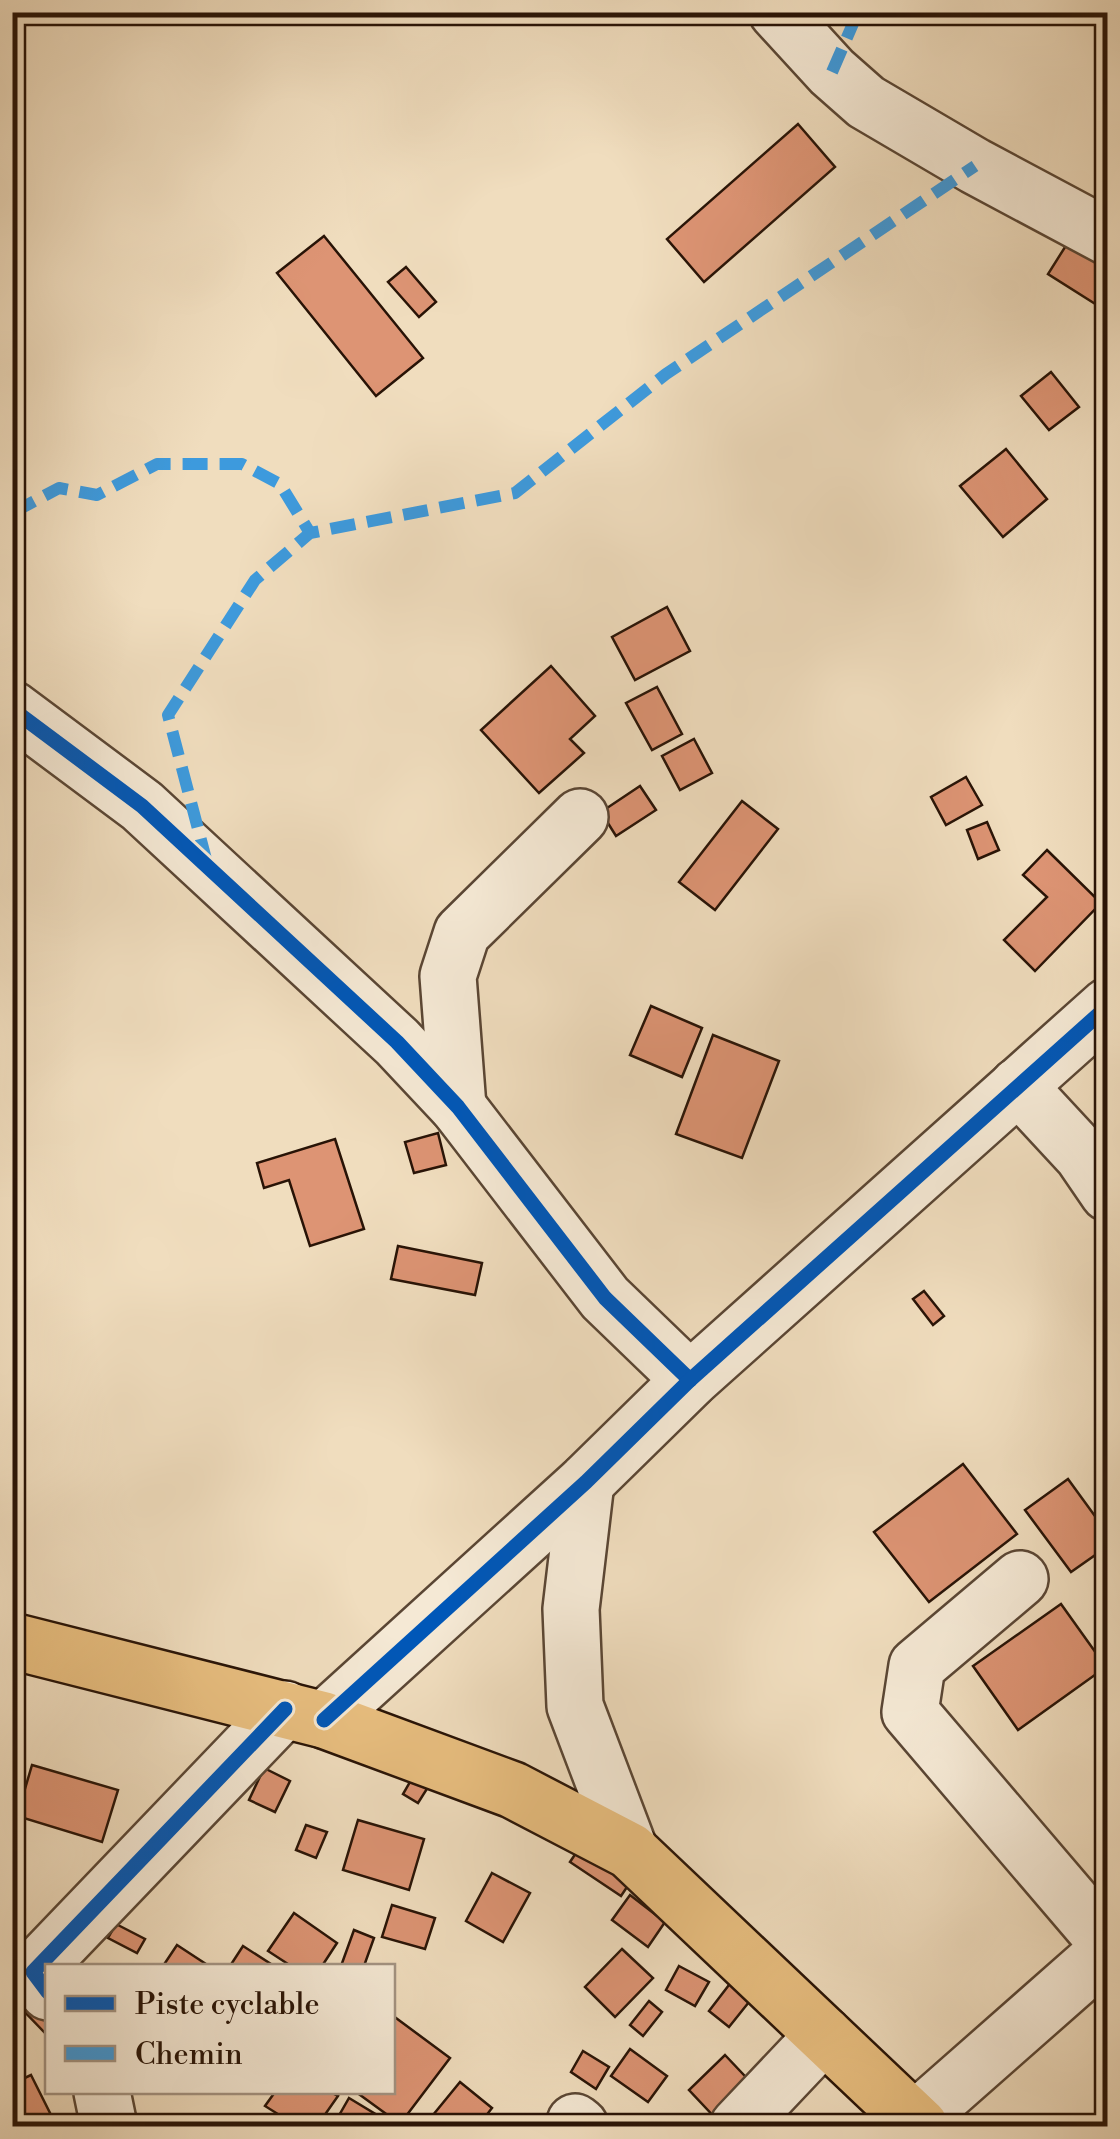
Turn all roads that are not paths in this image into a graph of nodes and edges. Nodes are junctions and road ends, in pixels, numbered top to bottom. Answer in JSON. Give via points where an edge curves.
{"nodes":[{"id":1,"x":778,"y":12,"type":"edge"},
{"id":2,"x":1108,"y":237,"type":"edge"},
{"id":3,"x":12,"y":709,"type":"edge"},
{"id":4,"x":580,"y":817,"type":"dead end"},
{"id":5,"x":1108,"y":1006,"type":"edge"},
{"id":6,"x":1018,"y":1086,"type":"junction"},
{"id":7,"x":458,"y":1107,"type":"junction"},
{"id":8,"x":1099,"y":1168,"type":"edge"},
{"id":9,"x":690,"y":1380,"type":"junction"},
{"id":10,"x":586,"y":1482,"type":"junction"},
{"id":11,"x":1020,"y":1580,"type":"dead end"},
{"id":12,"x":12,"y":1641,"type":"edge"},
{"id":13,"x":304,"y":1715,"type":"junction"},
{"id":14,"x":630,"y":1851,"type":"junction"},
{"id":15,"x":1108,"y":1947,"type":"edge"},
{"id":16,"x":51,"y":1964,"type":"edge"},
{"id":17,"x":824,"y":2035,"type":"junction"},
{"id":18,"x":102,"y":2094,"type":"edge"},
{"id":19,"x":917,"y":2124,"type":"edge"},
{"id":20,"x":109,"y":2126,"type":"edge"},
{"id":21,"x":738,"y":2126,"type":"edge"}],
"edges":[{"from":1,"to":2,"type":"street","via":[[866,102]]},
{"from":3,"to":7,"type":"street","via":[[142,806]]},
{"from":4,"to":7,"type":"street","via":[[462,934],[448,976]]},
{"from":5,"to":6,"type":"street"},
{"from":6,"to":8,"type":"street"},
{"from":6,"to":9,"type":"street"},
{"from":7,"to":9,"type":"street","via":[[605,1298]]},
{"from":9,"to":10,"type":"street"},
{"from":10,"to":13,"type":"street"},
{"from":10,"to":14,"type":"street","via":[[571,1609],[575,1706]]},
{"from":11,"to":15,"type":"street","via":[[917,1666],[910,1712]]},
{"from":12,"to":13,"type":"main road"},
{"from":13,"to":14,"type":"main road","via":[[513,1790]]},
{"from":13,"to":16,"type":"street"},
{"from":14,"to":17,"type":"main road"},
{"from":15,"to":19,"type":"street"},
{"from":17,"to":19,"type":"main road"},
{"from":17,"to":21,"type":"street"},
{"from":18,"to":20,"type":"street"}]}
